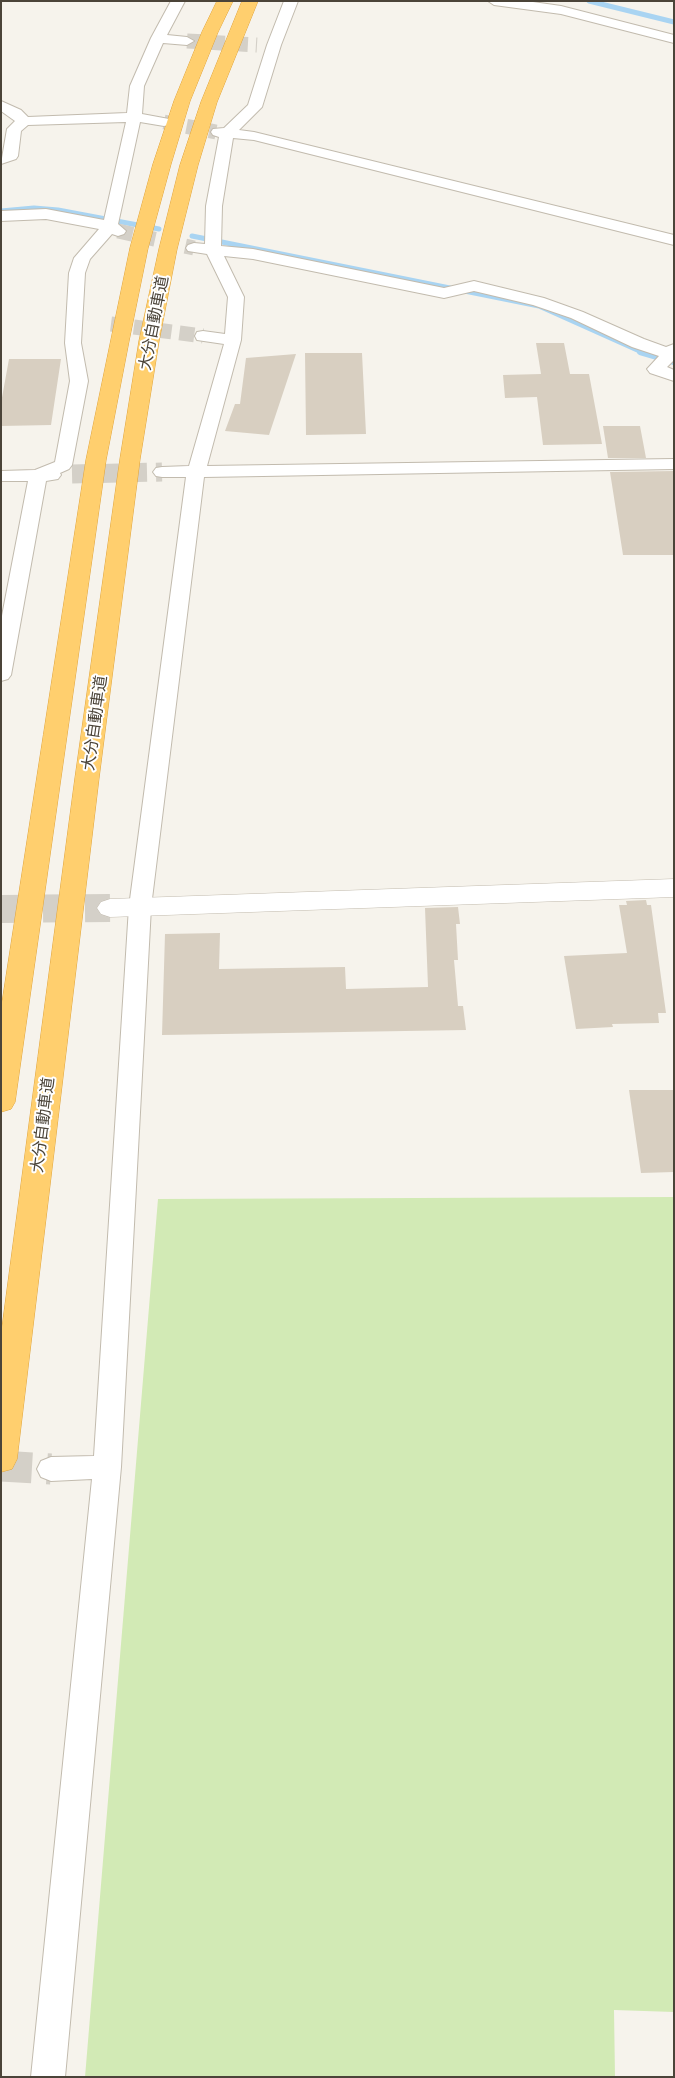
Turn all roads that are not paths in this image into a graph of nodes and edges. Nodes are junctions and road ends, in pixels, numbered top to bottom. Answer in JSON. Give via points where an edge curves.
{"nodes":[{"id":1,"x":178,"y":1,"type":"edge"},
{"id":2,"x":225,"y":1,"type":"edge"},
{"id":3,"x":250,"y":1,"type":"edge"},
{"id":4,"x":290,"y":1,"type":"edge"},
{"id":5,"x":494,"y":1,"type":"edge"},
{"id":6,"x":158,"y":38,"type":"junction"},
{"id":7,"x":674,"y":39,"type":"edge"},
{"id":8,"x":187,"y":40,"type":"tunnel mouth"},
{"id":9,"x":256,"y":45,"type":"tunnel mouth"},
{"id":10,"x":274,"y":45,"type":"junction"},
{"id":11,"x":1,"y":105,"type":"edge"},
{"id":12,"x":134,"y":117,"type":"junction"},
{"id":13,"x":24,"y":121,"type":"junction"},
{"id":14,"x":164,"y":122,"type":"tunnel mouth"},
{"id":15,"x":222,"y":132,"type":"junction"},
{"id":16,"x":1,"y":160,"type":"edge"},
{"id":17,"x":1,"y":216,"type":"edge"},
{"id":18,"x":113,"y":224,"type":"junction"},
{"id":19,"x":674,"y":240,"type":"edge"},
{"id":20,"x":213,"y":244,"type":"junction"},
{"id":21,"x":194,"y":248,"type":"tunnel mouth"},
{"id":22,"x":203,"y":336,"type":"tunnel mouth"},
{"id":23,"x":233,"y":340,"type":"junction"},
{"id":24,"x":667,"y":356,"type":"edge"},
{"id":25,"x":674,"y":376,"type":"edge"},
{"id":26,"x":674,"y":464,"type":"edge"},
{"id":27,"x":162,"y":472,"type":"tunnel mouth"},
{"id":28,"x":196,"y":472,"type":"junction"},
{"id":29,"x":72,"y":474,"type":"tunnel mouth"},
{"id":30,"x":38,"y":475,"type":"junction"},
{"id":31,"x":1,"y":476,"type":"edge"},
{"id":32,"x":1,"y":675,"type":"edge"},
{"id":33,"x":674,"y":888,"type":"edge"},
{"id":34,"x":140,"y":907,"type":"junction"},
{"id":35,"x":110,"y":908,"type":"tunnel mouth"},
{"id":36,"x":1,"y":1102,"type":"edge"},
{"id":37,"x":1,"y":1459,"type":"edge"},
{"id":38,"x":107,"y":1467,"type":"junction"},
{"id":39,"x":51,"y":1469,"type":"tunnel mouth"},
{"id":40,"x":48,"y":2077,"type":"edge"}],
"edges":[{"from":1,"to":6,"type":"street"},
{"from":2,"to":36,"type":"highway","name":"大分自動車道","via":[[182,101],[165,155],[139,248],[119,341],[96,460]]},
{"from":3,"to":37,"type":"highway","name":"大分自動車道","via":[[209,102],[189,164],[149,342],[88,769]]},
{"from":4,"to":10,"type":"street"},
{"from":5,"to":7,"type":"street","via":[[561,10]]},
{"from":6,"to":8,"type":"street"},
{"from":6,"to":12,"type":"street","via":[[137,86]]},
{"from":9,"to":10,"type":"street"},
{"from":10,"to":15,"type":"street","via":[[255,107]]},
{"from":11,"to":13,"type":"street"},
{"from":12,"to":13,"type":"street"},
{"from":12,"to":14,"type":"street"},
{"from":12,"to":18,"type":"street"},
{"from":13,"to":16,"type":"street","via":[[14,129],[12,156]]},
{"from":15,"to":19,"type":"street","via":[[254,136]]},
{"from":15,"to":20,"type":"street"},
{"from":17,"to":18,"type":"street","via":[[46,214]]},
{"from":18,"to":30,"type":"street","via":[[82,258],[77,273],[72,343],[79,381],[63,466]]},
{"from":20,"to":21,"type":"street"},
{"from":20,"to":23,"type":"street","via":[[236,297]]},
{"from":20,"to":24,"type":"street","via":[[444,293],[474,286],[538,301]]},
{"from":22,"to":23,"type":"street"},
{"from":23,"to":28,"type":"street"},
{"from":24,"to":25,"type":"street","via":[[656,369]]},
{"from":26,"to":28,"type":"street"},
{"from":27,"to":28,"type":"street"},
{"from":28,"to":34,"type":"street"},
{"from":29,"to":30,"type":"street"},
{"from":30,"to":31,"type":"street"},
{"from":30,"to":32,"type":"street"},
{"from":33,"to":34,"type":"street"},
{"from":34,"to":35,"type":"street"},
{"from":34,"to":38,"type":"street"},
{"from":38,"to":39,"type":"street"},
{"from":38,"to":40,"type":"street"}]}
